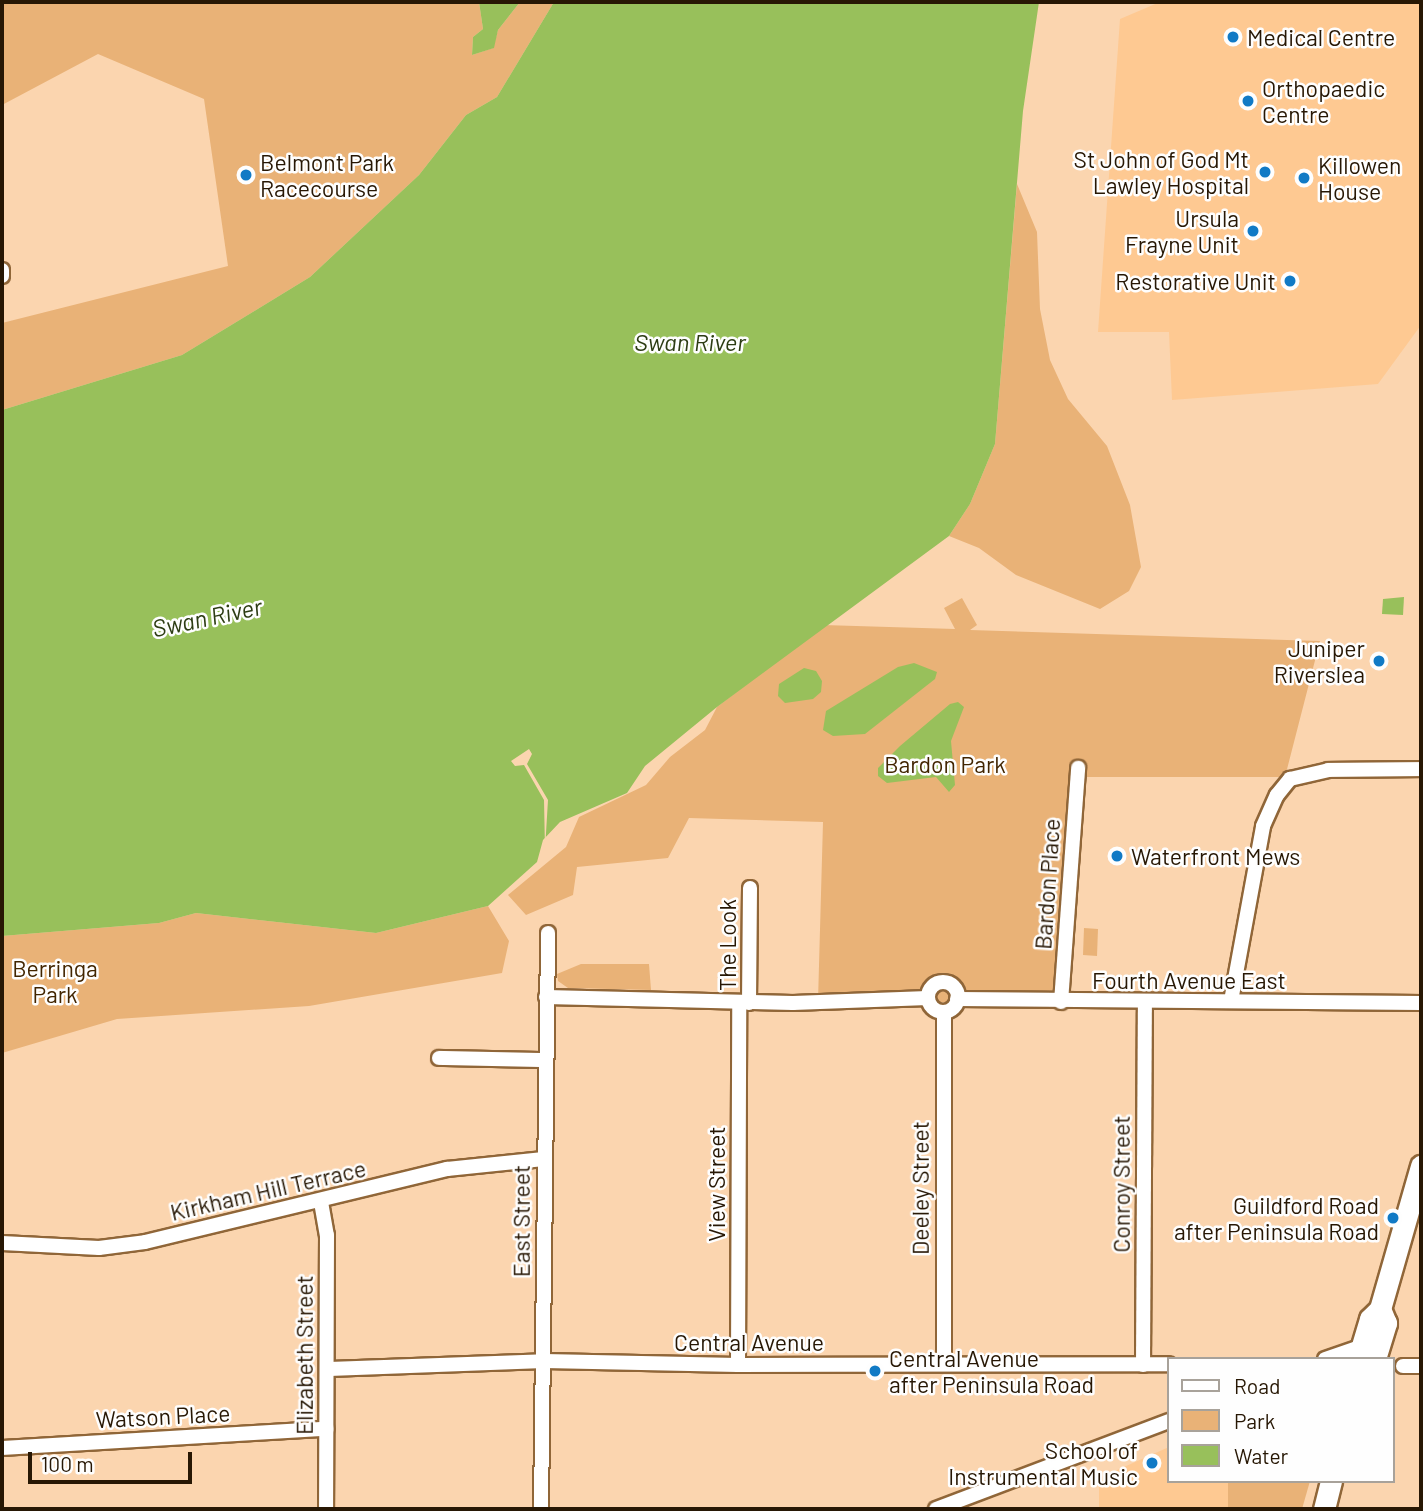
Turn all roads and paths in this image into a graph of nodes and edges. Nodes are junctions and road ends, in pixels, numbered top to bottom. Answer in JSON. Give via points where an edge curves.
{"nodes":[{"id":1,"x":2,"y":270,"type":"edge"},
{"id":2,"x":2,"y":276,"type":"edge"},
{"id":3,"x":1078,"y":768,"type":"dead end"},
{"id":4,"x":1421,"y":769,"type":"edge"},
{"id":5,"x":750,"y":888,"type":"dead end"},
{"id":6,"x":548,"y":933,"type":"dead end"},
{"id":7,"x":546,"y":997,"type":"junction"},
{"id":8,"x":928,"y":998,"type":"junction"},
{"id":9,"x":957,"y":999,"type":"junction"},
{"id":10,"x":1061,"y":1002,"type":"junction"},
{"id":11,"x":1231,"y":1002,"type":"junction"},
{"id":12,"x":744,"y":1003,"type":"junction"},
{"id":13,"x":1145,"y":1003,"type":"junction"},
{"id":14,"x":1421,"y":1003,"type":"edge"},
{"id":15,"x":944,"y":1012,"type":"junction"},
{"id":16,"x":439,"y":1058,"type":"dead end"},
{"id":17,"x":545,"y":1060,"type":"junction"},
{"id":18,"x":543,"y":1159,"type":"junction"},
{"id":19,"x":1421,"y":1166,"type":"edge"},
{"id":20,"x":321,"y":1202,"type":"junction"},
{"id":21,"x":2,"y":1243,"type":"edge"},
{"id":22,"x":1368,"y":1353,"type":"edge"},
{"id":23,"x":1339,"y":1357,"type":"edge"},
{"id":24,"x":544,"y":1361,"type":"junction"},
{"id":25,"x":944,"y":1364,"type":"junction"},
{"id":26,"x":1168,"y":1364,"type":"edge"},
{"id":27,"x":1143,"y":1365,"type":"junction"},
{"id":28,"x":738,"y":1366,"type":"junction"},
{"id":29,"x":1403,"y":1366,"type":"dead end"},
{"id":30,"x":1421,"y":1366,"type":"edge"},
{"id":31,"x":329,"y":1369,"type":"junction"},
{"id":32,"x":1168,"y":1421,"type":"edge"},
{"id":33,"x":326,"y":1429,"type":"junction"},
{"id":34,"x":2,"y":1448,"type":"edge"},
{"id":35,"x":1330,"y":1483,"type":"edge"},
{"id":36,"x":326,"y":1509,"type":"edge"},
{"id":37,"x":541,"y":1509,"type":"edge"},
{"id":38,"x":936,"y":1509,"type":"edge"},
{"id":39,"x":1324,"y":1509,"type":"edge"}],
"edges":[{"from":1,"to":2,"type":"street"},
{"from":3,"to":10,"type":"street","name":"Bardon Place"},
{"from":4,"to":11,"type":"street","via":[[1328,770],[1290,779],[1263,826]]},
{"from":5,"to":12,"type":"street","name":"The Look"},
{"from":6,"to":7,"type":"street","name":"East Street"},
{"from":7,"to":12,"type":"street"},
{"from":7,"to":17,"type":"street","name":"East Street"},
{"from":8,"to":9,"type":"street","via":[[941,982],[953,986]]},
{"from":8,"to":12,"type":"street"},
{"from":8,"to":15,"type":"street","via":[[935,1010]]},
{"from":9,"to":10,"type":"street","name":"Fourth Avenue East"},
{"from":9,"to":15,"type":"street"},
{"from":10,"to":13,"type":"street","name":"Fourth Avenue East"},
{"from":11,"to":13,"type":"street","name":"Fourth Avenue East"},
{"from":11,"to":14,"type":"street","name":"Fourth Avenue East"},
{"from":12,"to":28,"type":"street","name":"View Street"},
{"from":13,"to":27,"type":"street","name":"Conroy Street"},
{"from":15,"to":25,"type":"street","name":"Deeley Street"},
{"from":16,"to":17,"type":"street"},
{"from":17,"to":18,"type":"street","name":"East Street"},
{"from":18,"to":20,"type":"street","name":"Kirkham Hill Terrace","via":[[447,1169]]},
{"from":18,"to":24,"type":"street","name":"East Street"},
{"from":19,"to":22,"type":"highway","via":[[1380,1309],[1386,1323]]},
{"from":20,"to":21,"type":"street","name":"Kirkham Hill Terrace","via":[[99,1248]]},
{"from":20,"to":31,"type":"street","name":"Elizabeth Street","via":[[327,1235]]},
{"from":22,"to":23,"type":"street"},
{"from":24,"to":28,"type":"street","name":"Central Avenue"},
{"from":24,"to":31,"type":"street","name":"Central Avenue"},
{"from":24,"to":37,"type":"street","name":"East Street"},
{"from":25,"to":27,"type":"street","name":"Central Avenue"},
{"from":25,"to":28,"type":"street","name":"Central Avenue"},
{"from":26,"to":27,"type":"street","name":"Central Avenue"},
{"from":29,"to":30,"type":"street"},
{"from":31,"to":33,"type":"street","name":"Elizabeth Street"},
{"from":32,"to":38,"type":"street"},
{"from":33,"to":34,"type":"street","name":"Watson Place"},
{"from":33,"to":36,"type":"street","name":"Elizabeth Street"},
{"from":35,"to":39,"type":"highway"}]}
